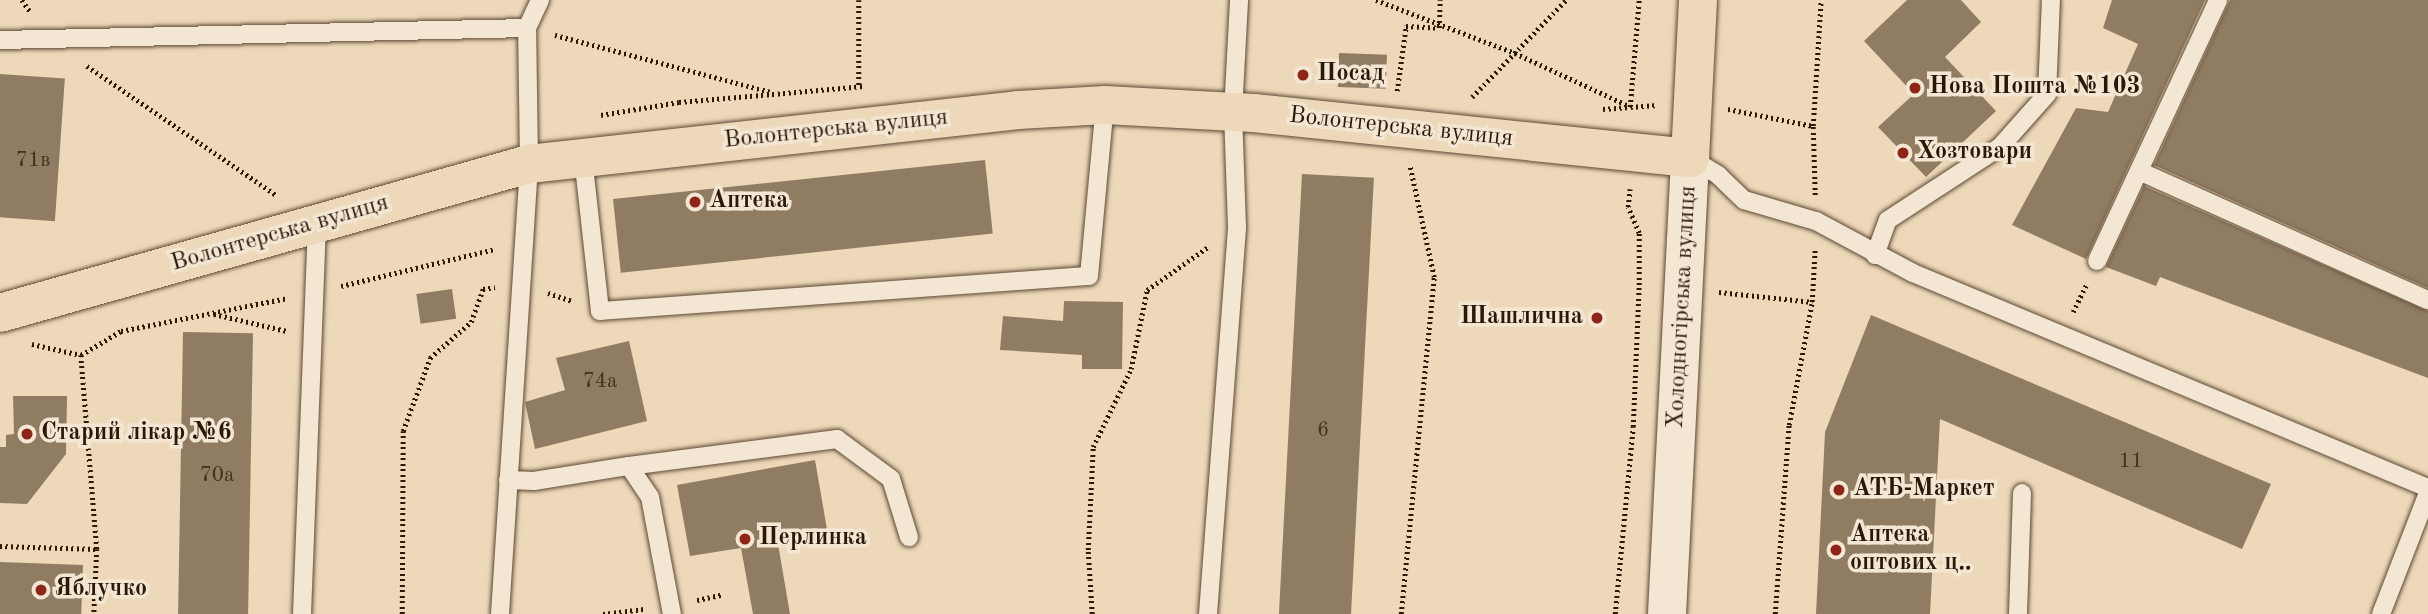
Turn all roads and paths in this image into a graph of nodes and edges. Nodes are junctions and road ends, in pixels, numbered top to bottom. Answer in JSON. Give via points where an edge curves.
{"nodes":[{"id":1,"x":22,"y":0,"type":"edge"},
{"id":2,"x":29,"y":0,"type":"edge"},
{"id":3,"x":540,"y":0,"type":"edge"},
{"id":4,"x":859,"y":0,"type":"edge"},
{"id":5,"x":1239,"y":0,"type":"edge"},
{"id":6,"x":1376,"y":0,"type":"edge"},
{"id":7,"x":1440,"y":0,"type":"edge"},
{"id":8,"x":1566,"y":0,"type":"edge"},
{"id":9,"x":1639,"y":0,"type":"edge"},
{"id":10,"x":1698,"y":0,"type":"edge"},
{"id":11,"x":1821,"y":0,"type":"edge"},
{"id":12,"x":2050,"y":0,"type":"edge"},
{"id":13,"x":2218,"y":0,"type":"edge"},
{"id":14,"x":29,"y":8,"type":"junction"},
{"id":15,"x":1439,"y":27,"type":"junction"},
{"id":16,"x":527,"y":28,"type":"junction"},
{"id":17,"x":43,"y":36,"type":"junction"},
{"id":18,"x":0,"y":40,"type":"edge"},
{"id":19,"x":1515,"y":53,"type":"junction"},
{"id":20,"x":859,"y":86,"type":"dead end"},
{"id":21,"x":774,"y":93,"type":"dead end"},
{"id":22,"x":1105,"y":105,"type":"junction"},
{"id":23,"x":1464,"y":105,"type":"dead end"},
{"id":24,"x":1630,"y":106,"type":"junction"},
{"id":25,"x":1233,"y":112,"type":"junction"},
{"id":26,"x":1402,"y":125,"type":"junction"},
{"id":27,"x":1633,"y":153,"type":"junction"},
{"id":28,"x":583,"y":157,"type":"junction"},
{"id":29,"x":1690,"y":158,"type":"junction"},
{"id":30,"x":529,"y":164,"type":"junction"},
{"id":31,"x":2138,"y":171,"type":"junction"},
{"id":32,"x":1816,"y":222,"type":"junction"},
{"id":33,"x":317,"y":223,"type":"junction"},
{"id":34,"x":1237,"y":226,"type":"junction"},
{"id":35,"x":1875,"y":255,"type":"junction"},
{"id":36,"x":1814,"y":258,"type":"dead end"},
{"id":37,"x":2097,"y":261,"type":"joint"},
{"id":38,"x":519,"y":283,"type":"junction"},
{"id":39,"x":1639,"y":285,"type":"junction"},
{"id":40,"x":1684,"y":288,"type":"junction"},
{"id":41,"x":2428,"y":300,"type":"edge"},
{"id":42,"x":1812,"y":302,"type":"junction"},
{"id":43,"x":600,"y":311,"type":"junction"},
{"id":44,"x":211,"y":313,"type":"dead end"},
{"id":45,"x":11,"y":327,"type":"edge"},
{"id":46,"x":313,"y":331,"type":"junction"},
{"id":47,"x":2062,"y":335,"type":"junction"},
{"id":48,"x":629,"y":466,"type":"junction"},
{"id":49,"x":508,"y":480,"type":"junction"},
{"id":50,"x":2428,"y":491,"type":"edge"},
{"id":51,"x":2022,"y":493,"type":"dead end"},
{"id":52,"x":909,"y":537,"type":"dead end"},
{"id":53,"x":0,"y":546,"type":"edge"},
{"id":54,"x":97,"y":549,"type":"junction"},
{"id":55,"x":94,"y":614,"type":"edge"},
{"id":56,"x":302,"y":614,"type":"edge"},
{"id":57,"x":402,"y":614,"type":"edge"},
{"id":58,"x":500,"y":614,"type":"edge"},
{"id":59,"x":672,"y":614,"type":"edge"},
{"id":60,"x":1092,"y":614,"type":"edge"},
{"id":61,"x":1208,"y":614,"type":"edge"},
{"id":62,"x":1401,"y":614,"type":"edge"},
{"id":63,"x":1615,"y":614,"type":"edge"},
{"id":64,"x":1667,"y":614,"type":"edge"},
{"id":65,"x":1775,"y":614,"type":"edge"},
{"id":66,"x":2018,"y":614,"type":"edge"},
{"id":67,"x":2381,"y":614,"type":"edge"}],
"edges":[{"from":1,"to":14,"type":"path"},
{"from":2,"to":14,"type":"path"},
{"from":3,"to":16,"type":"lane"},
{"from":4,"to":20,"type":"path"},
{"from":5,"to":25,"type":"lane"},
{"from":6,"to":15,"type":"path"},
{"from":7,"to":15,"type":"path"},
{"from":8,"to":19,"type":"path"},
{"from":9,"to":24,"type":"path"},
{"from":10,"to":29,"type":"main road","name":"Холодногірська вулиця"},
{"from":11,"to":32,"type":"path","via":[[1813,126]]},
{"from":12,"to":35,"type":"lane","via":[[2046,94],[2000,147],[1888,220]]},
{"from":13,"to":31,"type":"lane"},
{"from":14,"to":17,"type":"path"},
{"from":15,"to":19,"type":"path"},
{"from":15,"to":26,"type":"path","via":[[1406,26],[1395,101]]},
{"from":16,"to":17,"type":"lane"},
{"from":16,"to":21,"type":"path"},
{"from":16,"to":30,"type":"lane"},
{"from":17,"to":18,"type":"lane"},
{"from":17,"to":33,"type":"path"},
{"from":19,"to":23,"type":"path"},
{"from":19,"to":24,"type":"path"},
{"from":22,"to":25,"type":"main road","name":"Волонтерська вулиця"},
{"from":22,"to":28,"type":"main road","name":"Волонтерська вулиця","via":[[1018,110]]},
{"from":22,"to":43,"type":"lane","via":[[1089,276]]},
{"from":24,"to":27,"type":"path"},
{"from":25,"to":26,"type":"main road","name":"Волонтерська вулиця"},
{"from":25,"to":34,"type":"lane"},
{"from":26,"to":27,"type":"main road","name":"Волонтерська вулиця"},
{"from":26,"to":62,"type":"path","via":[[1434,277]]},
{"from":27,"to":29,"type":"main road","name":"Волонтерська вулиця"},
{"from":27,"to":39,"type":"path","via":[[1628,207],[1639,233]]},
{"from":28,"to":30,"type":"main road","name":"Волонтерська вулиця"},
{"from":28,"to":43,"type":"lane"},
{"from":29,"to":32,"type":"lane","via":[[1718,175],[1744,200]]},
{"from":29,"to":40,"type":"main road","name":"Холодногірська вулиця"},
{"from":30,"to":33,"type":"main road","name":"Волонтерська вулиця"},
{"from":30,"to":38,"type":"lane"},
{"from":31,"to":37,"type":"lane"},
{"from":31,"to":41,"type":"lane"},
{"from":32,"to":35,"type":"lane"},
{"from":33,"to":45,"type":"main road","name":"Волонтерська вулиця"},
{"from":33,"to":46,"type":"lane"},
{"from":34,"to":60,"type":"path","via":[[1147,290],[1131,369],[1093,447],[1088,550]]},
{"from":34,"to":61,"type":"lane"},
{"from":35,"to":47,"type":"lane"},
{"from":36,"to":42,"type":"path"},
{"from":37,"to":47,"type":"path"},
{"from":38,"to":43,"type":"path"},
{"from":38,"to":49,"type":"lane"},
{"from":38,"to":57,"type":"path","via":[[483,289],[471,322],[430,358],[403,431]]},
{"from":39,"to":40,"type":"path"},
{"from":39,"to":63,"type":"path","via":[[1633,427]]},
{"from":40,"to":42,"type":"path"},
{"from":40,"to":64,"type":"main road","name":"Холодногірська вулиця"},
{"from":42,"to":65,"type":"path","via":[[1789,425]]},
{"from":44,"to":46,"type":"path","via":[[282,331]]},
{"from":45,"to":54,"type":"path","via":[[82,355]]},
{"from":46,"to":56,"type":"lane"},
{"from":47,"to":50,"type":"lane"},
{"from":48,"to":49,"type":"lane","via":[[534,481]]},
{"from":48,"to":52,"type":"lane","via":[[837,439],[891,479]]},
{"from":48,"to":59,"type":"lane","via":[[650,497]]},
{"from":49,"to":58,"type":"lane"},
{"from":50,"to":67,"type":"lane"},
{"from":51,"to":66,"type":"lane"},
{"from":53,"to":54,"type":"path"},
{"from":54,"to":55,"type":"path"}]}
